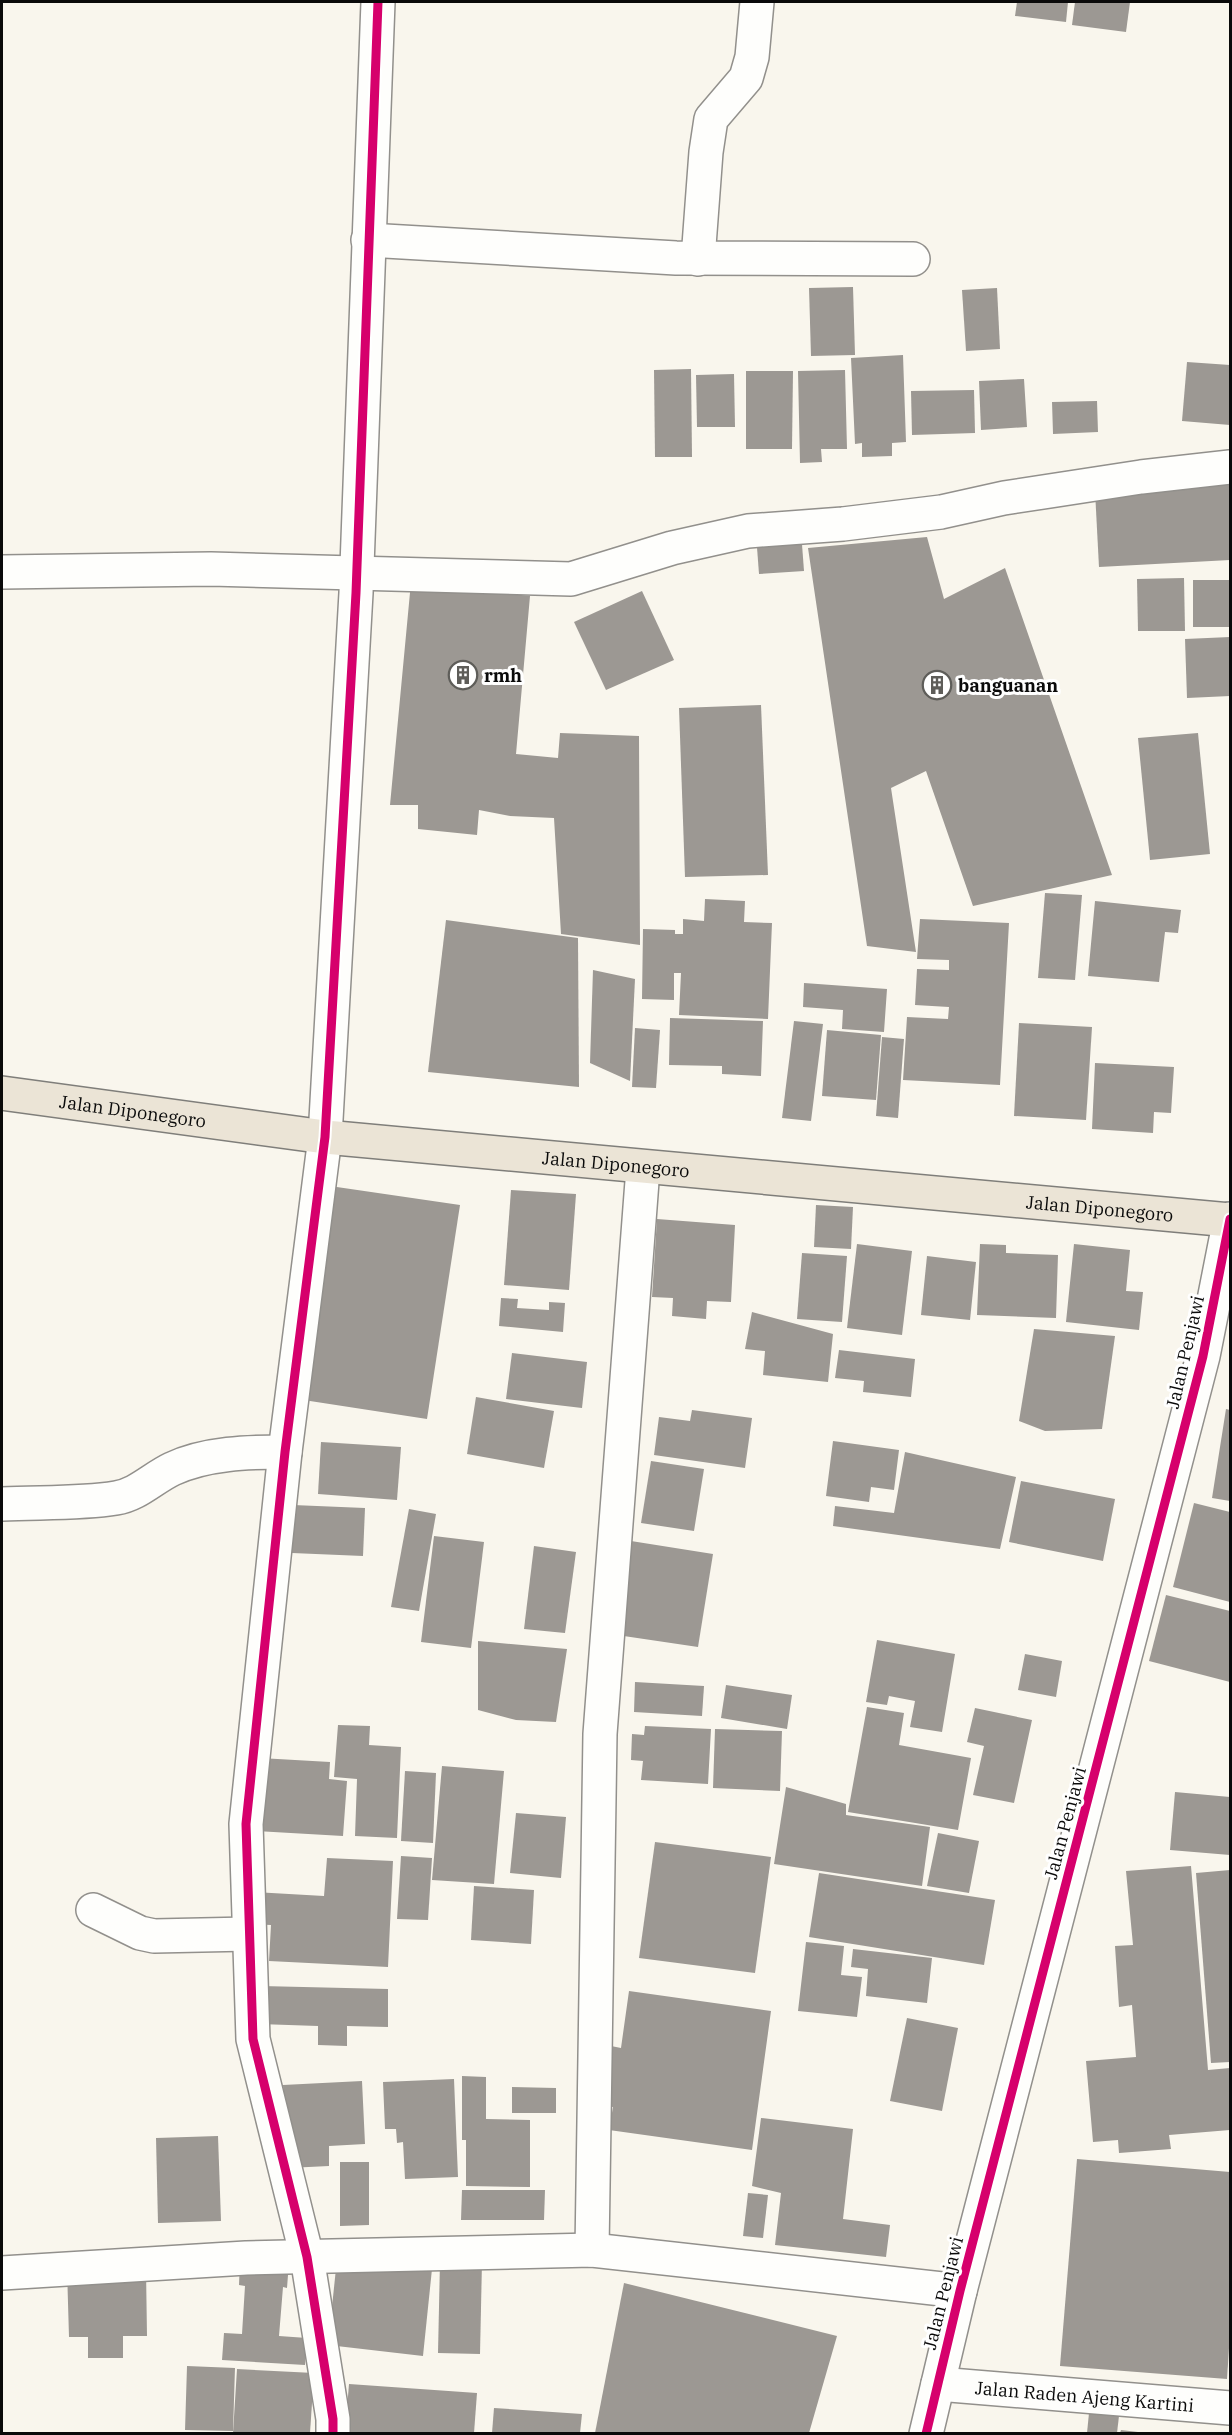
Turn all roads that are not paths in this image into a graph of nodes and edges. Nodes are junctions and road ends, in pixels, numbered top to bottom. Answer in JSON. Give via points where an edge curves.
{"nodes":[{"id":1,"x":378,"y":2,"type":"edge"},
{"id":2,"x":757,"y":2,"type":"edge"},
{"id":3,"x":368,"y":240,"type":"junction"},
{"id":4,"x":698,"y":259,"type":"junction"},
{"id":5,"x":913,"y":259,"type":"dead end"},
{"id":6,"x":1230,"y":467,"type":"edge"},
{"id":7,"x":2,"y":572,"type":"edge"},
{"id":8,"x":356,"y":574,"type":"junction"},
{"id":9,"x":2,"y":1093,"type":"edge"},
{"id":10,"x":325,"y":1137,"type":"junction"},
{"id":11,"x":643,"y":1168,"type":"junction"},
{"id":12,"x":1230,"y":1220,"type":"edge"},
{"id":13,"x":285,"y":1452,"type":"junction"},
{"id":14,"x":2,"y":1504,"type":"edge"},
{"id":15,"x":93,"y":1910,"type":"dead end"},
{"id":16,"x":249,"y":1934,"type":"junction"},
{"id":17,"x":592,"y":2250,"type":"junction"},
{"id":18,"x":308,"y":2257,"type":"junction"},
{"id":19,"x":2,"y":2273,"type":"edge"},
{"id":20,"x":960,"y":2291,"type":"junction"},
{"id":21,"x":938,"y":2384,"type":"junction"},
{"id":22,"x":1230,"y":2408,"type":"edge"},
{"id":23,"x":333,"y":2433,"type":"edge"},
{"id":24,"x":926,"y":2433,"type":"edge"}],
"edges":[{"from":1,"to":3,"type":"street"},
{"from":2,"to":4,"type":"street","via":[[746,78],[711,119]]},
{"from":3,"to":4,"type":"street"},
{"from":3,"to":8,"type":"street"},
{"from":4,"to":5,"type":"street"},
{"from":6,"to":8,"type":"street","via":[[1038,493],[941,512],[748,531],[672,548],[572,579]]},
{"from":7,"to":8,"type":"street","via":[[211,569]]},
{"from":8,"to":10,"type":"street"},
{"from":9,"to":10,"type":"main road","name":"Jalan Diponegoro"},
{"from":10,"to":11,"type":"main road","name":"Jalan Diponegoro"},
{"from":10,"to":13,"type":"street"},
{"from":11,"to":12,"type":"main road","name":"Jalan Diponegoro"},
{"from":11,"to":17,"type":"street","via":[[600,1734]]},
{"from":12,"to":20,"type":"street","name":"Jalan Penjawi","via":[[1203,1356]]},
{"from":13,"to":14,"type":"street","via":[[245,1452],[175,1467],[117,1498]]},
{"from":13,"to":16,"type":"street","via":[[246,1824]]},
{"from":15,"to":16,"type":"street","via":[[154,1936]]},
{"from":16,"to":18,"type":"street","via":[[253,2039]]},
{"from":17,"to":18,"type":"street"},
{"from":17,"to":20,"type":"street"},
{"from":18,"to":19,"type":"street"},
{"from":18,"to":23,"type":"street"},
{"from":20,"to":21,"type":"street","name":"Jalan Penjawi"},
{"from":21,"to":22,"type":"street","name":"Jalan Raden Ajeng Kartini"},
{"from":21,"to":24,"type":"street","name":"Jalan Penjawi"}]}
